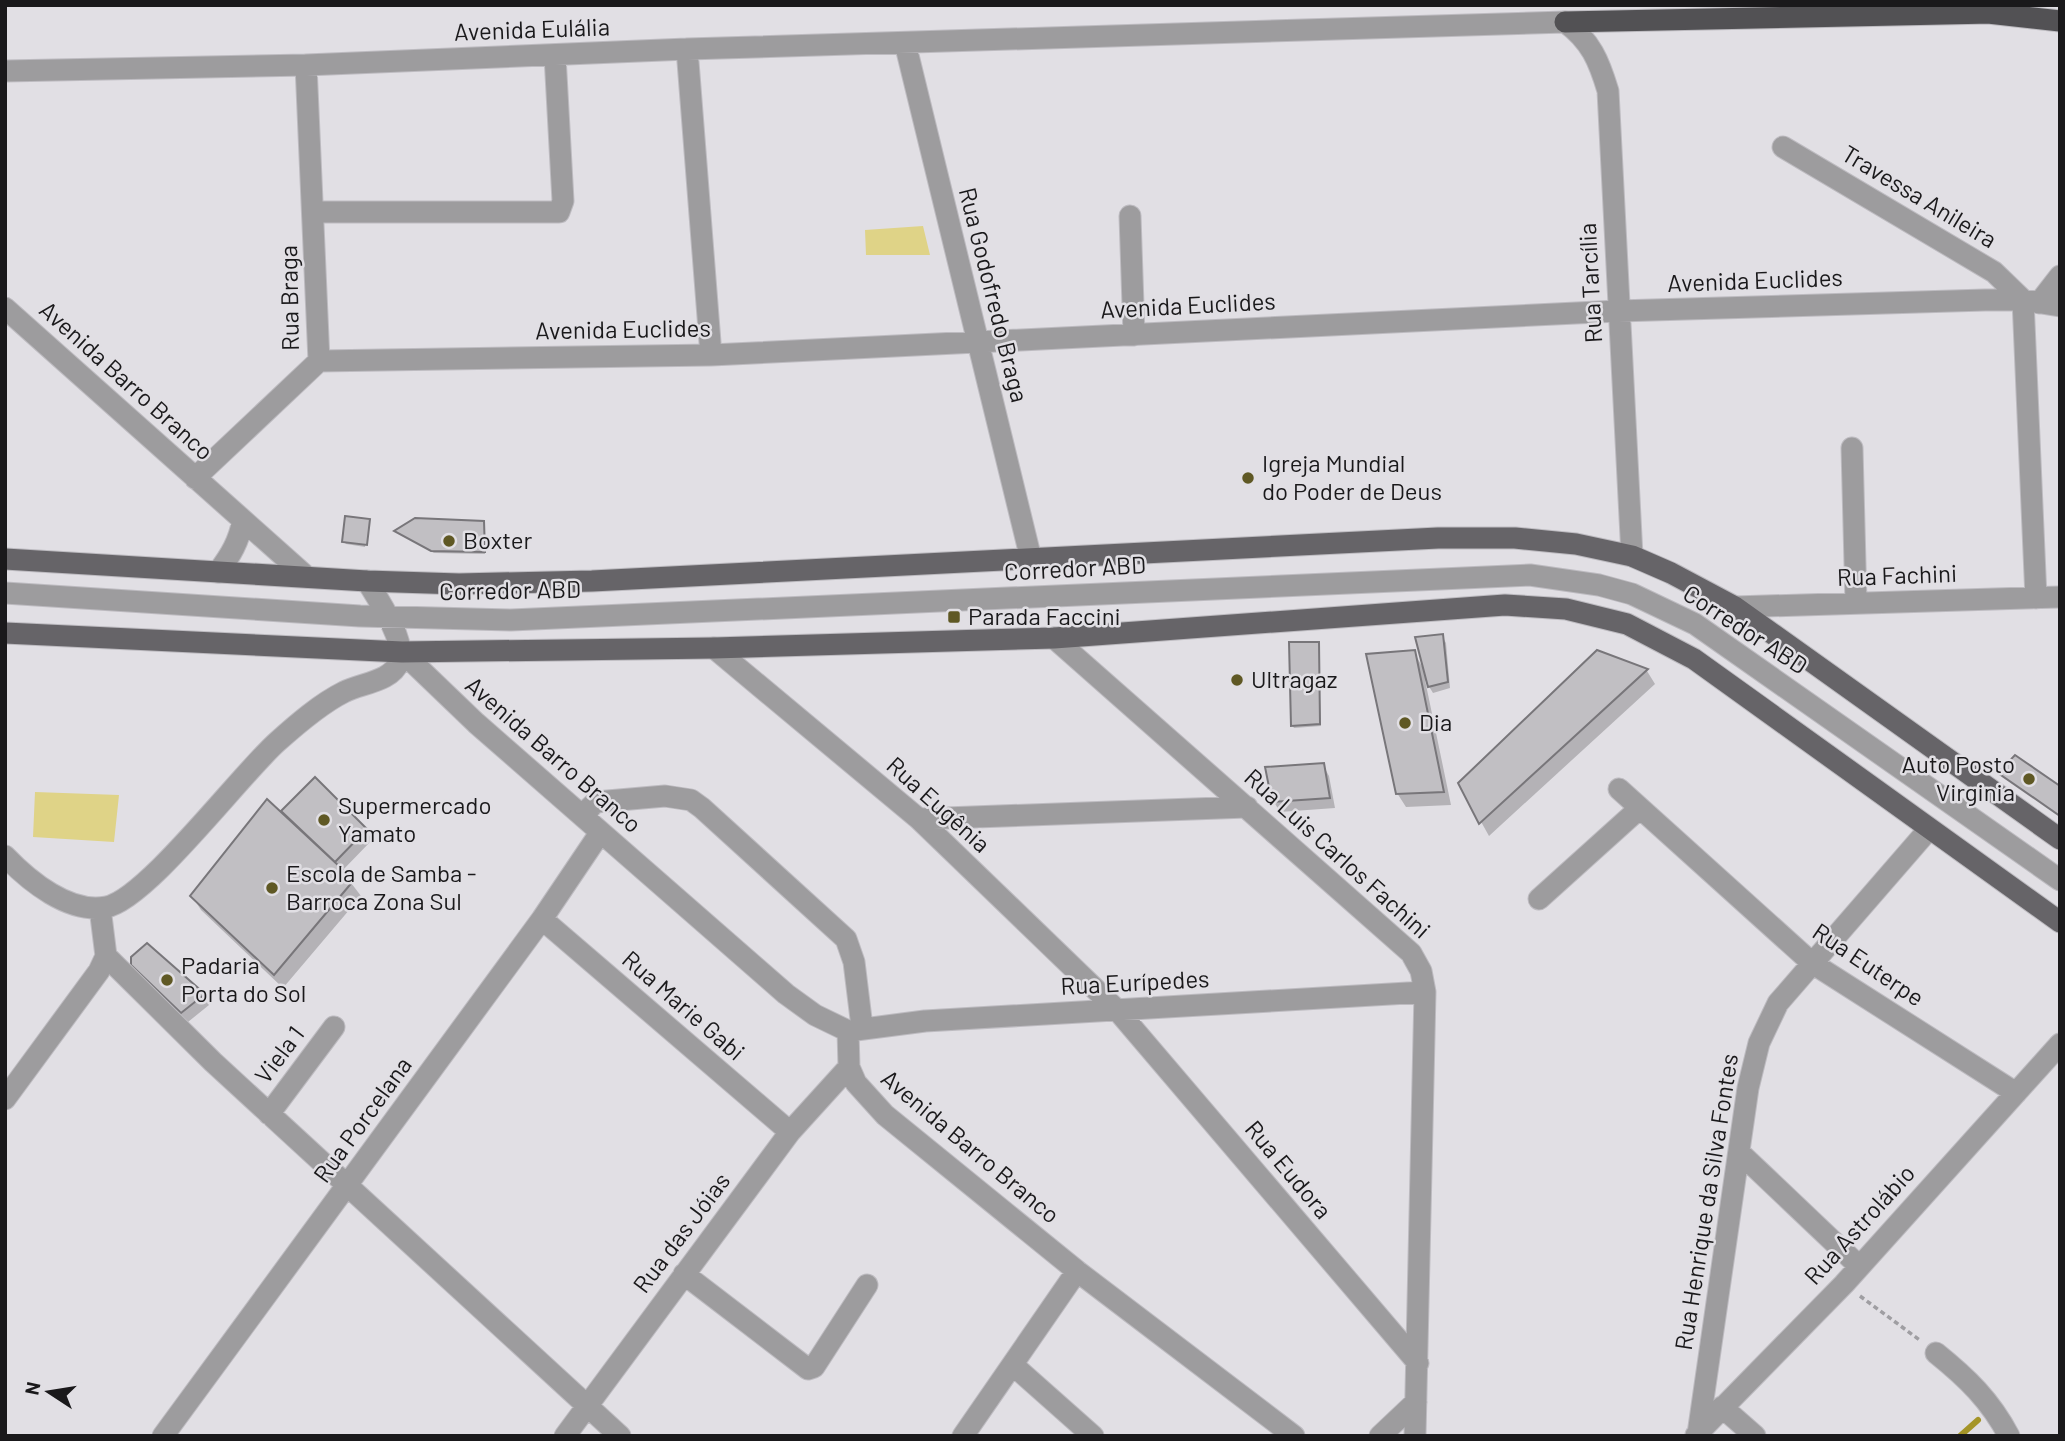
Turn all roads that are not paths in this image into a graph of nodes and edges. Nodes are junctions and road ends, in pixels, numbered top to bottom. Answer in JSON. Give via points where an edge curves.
{"nodes":[{"id":1,"x":1921,"y":5,"type":"edge"},
{"id":2,"x":1991,"y":13,"type":"junction"},
{"id":3,"x":2060,"y":20,"type":"edge"},
{"id":4,"x":1565,"y":22,"type":"junction"},
{"id":5,"x":905,"y":43,"type":"junction"},
{"id":6,"x":687,"y":49,"type":"junction"},
{"id":7,"x":555,"y":55,"type":"junction"},
{"id":8,"x":306,"y":65,"type":"junction"},
{"id":9,"x":5,"y":71,"type":"edge"},
{"id":10,"x":1783,"y":147,"type":"dead end"},
{"id":11,"x":314,"y":212,"type":"junction"},
{"id":12,"x":1130,"y":216,"type":"dead end"},
{"id":13,"x":2060,"y":276,"type":"edge"},
{"id":14,"x":2041,"y":303,"type":"edge"},
{"id":15,"x":5,"y":308,"type":"edge"},
{"id":16,"x":1619,"y":311,"type":"junction"},
{"id":17,"x":1134,"y":335,"type":"junction"},
{"id":18,"x":978,"y":344,"type":"junction"},
{"id":19,"x":711,"y":355,"type":"junction"},
{"id":20,"x":319,"y":361,"type":"junction"},
{"id":21,"x":1852,"y":448,"type":"dead end"},
{"id":22,"x":195,"y":478,"type":"junction"},
{"id":23,"x":243,"y":520,"type":"junction"},
{"id":24,"x":1632,"y":556,"type":"junction"},
{"id":25,"x":5,"y":559,"type":"edge"},
{"id":26,"x":1031,"y":559,"type":"junction"},
{"id":27,"x":218,"y":572,"type":"junction"},
{"id":28,"x":307,"y":576,"type":"junction"},
{"id":29,"x":367,"y":581,"type":"junction"},
{"id":30,"x":5,"y":593,"type":"edge"},
{"id":31,"x":2060,"y":597,"type":"edge"},
{"id":32,"x":2036,"y":598,"type":"junction"},
{"id":33,"x":1856,"y":603,"type":"junction"},
{"id":34,"x":1735,"y":607,"type":"junction"},
{"id":35,"x":387,"y":617,"type":"junction"},
{"id":36,"x":5,"y":633,"type":"edge"},
{"id":37,"x":1054,"y":638,"type":"junction"},
{"id":38,"x":714,"y":648,"type":"junction"},
{"id":39,"x":402,"y":652,"type":"junction"},
{"id":40,"x":1619,"y":789,"type":"dead end"},
{"id":41,"x":1247,"y":807,"type":"junction"},
{"id":42,"x":1640,"y":808,"type":"junction"},
{"id":43,"x":582,"y":815,"type":"junction"},
{"id":44,"x":919,"y":819,"type":"junction"},
{"id":45,"x":1929,"y":829,"type":"junction"},
{"id":46,"x":600,"y":832,"type":"junction"},
{"id":47,"x":2060,"y":839,"type":"edge"},
{"id":48,"x":5,"y":856,"type":"edge"},
{"id":49,"x":2060,"y":880,"type":"edge"},
{"id":50,"x":1539,"y":899,"type":"dead end"},
{"id":51,"x":100,"y":908,"type":"junction"},
{"id":52,"x":542,"y":919,"type":"junction"},
{"id":53,"x":2060,"y":922,"type":"edge"},
{"id":54,"x":106,"y":956,"type":"junction"},
{"id":55,"x":1812,"y":963,"type":"junction"},
{"id":56,"x":1425,"y":992,"type":"junction"},
{"id":57,"x":1118,"y":1011,"type":"junction"},
{"id":58,"x":334,"y":1027,"type":"dead end"},
{"id":59,"x":855,"y":1029,"type":"junction"},
{"id":60,"x":2060,"y":1044,"type":"edge"},
{"id":61,"x":849,"y":1067,"type":"junction"},
{"id":62,"x":2016,"y":1093,"type":"junction"},
{"id":63,"x":5,"y":1099,"type":"edge"},
{"id":64,"x":269,"y":1114,"type":"junction"},
{"id":65,"x":790,"y":1132,"type":"junction"},
{"id":66,"x":1740,"y":1153,"type":"junction"},
{"id":67,"x":347,"y":1186,"type":"junction"},
{"id":68,"x":1859,"y":1266,"type":"junction"},
{"id":69,"x":1077,"y":1271,"type":"junction"},
{"id":70,"x":684,"y":1274,"type":"junction"},
{"id":71,"x":867,"y":1285,"type":"dead end"},
{"id":72,"x":1936,"y":1353,"type":"road end"},
{"id":73,"x":1418,"y":1363,"type":"junction"},
{"id":74,"x":1013,"y":1365,"type":"junction"},
{"id":75,"x":1416,"y":1402,"type":"junction"},
{"id":76,"x":587,"y":1407,"type":"junction"},
{"id":77,"x":1722,"y":1407,"type":"junction"},
{"id":78,"x":1696,"y":1435,"type":"edge"},
{"id":79,"x":163,"y":1436,"type":"edge"},
{"id":80,"x":565,"y":1436,"type":"edge"},
{"id":81,"x":620,"y":1436,"type":"edge"},
{"id":82,"x":963,"y":1436,"type":"edge"},
{"id":83,"x":1093,"y":1436,"type":"edge"},
{"id":84,"x":1294,"y":1436,"type":"edge"},
{"id":85,"x":1380,"y":1436,"type":"edge"},
{"id":86,"x":1415,"y":1436,"type":"edge"},
{"id":87,"x":1755,"y":1436,"type":"edge"},
{"id":88,"x":2009,"y":1436,"type":"edge"}],
"edges":[{"from":1,"to":2,"type":"highway"},
{"from":2,"to":3,"type":"highway"},
{"from":2,"to":4,"type":"highway"},
{"from":4,"to":5,"type":"street","name":"Avenida Eulália"},
{"from":4,"to":16,"type":"street","name":"Rua Tarcília","via":[[1585,37],[1608,91]]},
{"from":5,"to":6,"type":"street","name":"Avenida Eulália"},
{"from":5,"to":18,"type":"street","name":"Rua Godofredo Braga"},
{"from":6,"to":7,"type":"street","name":"Avenida Eulália"},
{"from":6,"to":19,"type":"street"},
{"from":7,"to":8,"type":"street","name":"Avenida Eulália"},
{"from":7,"to":11,"type":"street","via":[[563,201],[559,212]]},
{"from":8,"to":9,"type":"street","name":"Avenida Eulália"},
{"from":8,"to":11,"type":"street","name":"Rua Braga"},
{"from":10,"to":14,"type":"street","name":"Travessa Anileira"},
{"from":11,"to":20,"type":"street","name":"Rua Braga"},
{"from":12,"to":17,"type":"street"},
{"from":13,"to":14,"type":"street"},
{"from":14,"to":16,"type":"street","name":"Avenida Euclides"},
{"from":14,"to":32,"type":"street"},
{"from":15,"to":22,"type":"street","name":"Avenida Barro Branco"},
{"from":16,"to":17,"type":"street","name":"Avenida Euclides"},
{"from":16,"to":24,"type":"street","name":"Rua Tarcília"},
{"from":17,"to":18,"type":"street","name":"Avenida Euclides"},
{"from":18,"to":19,"type":"street","name":"Avenida Euclides"},
{"from":18,"to":26,"type":"street","name":"Rua Godofredo Braga"},
{"from":19,"to":20,"type":"street","name":"Avenida Euclides"},
{"from":20,"to":22,"type":"street","name":"Rua Braga"},
{"from":21,"to":33,"type":"street"},
{"from":22,"to":23,"type":"street","name":"Avenida Barro Branco"},
{"from":23,"to":27,"type":"street","via":[[232,555]]},
{"from":23,"to":28,"type":"street","name":"Avenida Barro Branco"},
{"from":24,"to":26,"type":"main road","via":[[1515,538],[1438,538]]},
{"from":24,"to":34,"type":"main road"},
{"from":25,"to":27,"type":"main road"},
{"from":26,"to":29,"type":"main road","via":[[592,581]]},
{"from":27,"to":28,"type":"main road"},
{"from":28,"to":29,"type":"main road"},
{"from":29,"to":35,"type":"street"},
{"from":30,"to":35,"type":"street","name":"Corredor ABD"},
{"from":31,"to":32,"type":"street","name":"Rua Fachini"},
{"from":32,"to":33,"type":"street","name":"Rua Fachini"},
{"from":33,"to":34,"type":"street","name":"Rua Fachini"},
{"from":34,"to":47,"type":"main road"},
{"from":35,"to":39,"type":"street"},
{"from":35,"to":49,"type":"street","name":"Corredor ABD","via":[[512,620],[1482,576],[1565,578],[1632,594],[1695,624]]},
{"from":36,"to":39,"type":"main road"},
{"from":37,"to":38,"type":"main road"},
{"from":37,"to":41,"type":"street","name":"Rua Luis Carlos Fachini"},
{"from":37,"to":45,"type":"main road","via":[[1505,605],[1566,609],[1627,624],[1694,659]]},
{"from":38,"to":39,"type":"main road"},
{"from":38,"to":44,"type":"street","name":"Rua Eugênia"},
{"from":39,"to":43,"type":"street","name":"Avenida Barro Branco"},
{"from":39,"to":51,"type":"street","via":[[393,672],[345,691],[277,742],[154,874],[120,902]]},
{"from":40,"to":42,"type":"street","name":"Rua Euterpe"},
{"from":41,"to":44,"type":"street"},
{"from":41,"to":56,"type":"street","name":"Rua Luis Carlos Fachini","via":[[1411,953]]},
{"from":42,"to":50,"type":"street"},
{"from":42,"to":55,"type":"street","name":"Rua Euterpe"},
{"from":43,"to":46,"type":"street","name":"Avenida Barro Branco"},
{"from":43,"to":59,"type":"street","via":[[596,802],[665,796],[691,800],[702,808],[846,939],[854,962]]},
{"from":44,"to":57,"type":"street","name":"Rua Eugênia"},
{"from":45,"to":53,"type":"main road"},
{"from":45,"to":55,"type":"street","name":"Rua Henrique da Silva Fontes"},
{"from":46,"to":52,"type":"street","name":"Rua Porcelana"},
{"from":46,"to":59,"type":"street","name":"Avenida Barro Branco","via":[[786,994],[815,1015]]},
{"from":48,"to":51,"type":"street","via":[[53,894]]},
{"from":51,"to":54,"type":"street"},
{"from":52,"to":65,"type":"street","name":"Rua Marie Gabi"},
{"from":52,"to":67,"type":"street","name":"Rua Porcelana"},
{"from":54,"to":63,"type":"street"},
{"from":54,"to":64,"type":"street"},
{"from":55,"to":62,"type":"street","name":"Rua Euterpe"},
{"from":55,"to":66,"type":"street","name":"Rua Henrique da Silva Fontes","via":[[1778,1003],[1759,1042]]},
{"from":56,"to":57,"type":"street","name":"Rua Eurípedes"},
{"from":56,"to":73,"type":"street","name":"Rua Luis Carlos Fachini"},
{"from":57,"to":59,"type":"street","name":"Rua Eurípedes"},
{"from":57,"to":73,"type":"street","name":"Rua Eudora"},
{"from":58,"to":64,"type":"street","name":"Viela 1"},
{"from":59,"to":61,"type":"street","name":"Avenida Barro Branco"},
{"from":60,"to":62,"type":"street","name":"Rua Astrolábio"},
{"from":61,"to":65,"type":"street","name":"Rua das Jóias"},
{"from":61,"to":69,"type":"street","name":"Avenida Barro Branco","via":[[864,1095],[885,1115]]},
{"from":62,"to":68,"type":"street","name":"Rua Astrolábio"},
{"from":64,"to":67,"type":"street"},
{"from":65,"to":70,"type":"street","name":"Rua das Jóias"},
{"from":66,"to":68,"type":"street"},
{"from":66,"to":78,"type":"street","name":"Rua Henrique da Silva Fontes"},
{"from":67,"to":76,"type":"street"},
{"from":67,"to":79,"type":"street","name":"Rua Porcelana"},
{"from":68,"to":77,"type":"street","name":"Rua Astrolábio"},
{"from":69,"to":74,"type":"street"},
{"from":69,"to":84,"type":"street","name":"Avenida Barro Branco"},
{"from":70,"to":71,"type":"street","via":[[808,1370]]},
{"from":70,"to":76,"type":"street","name":"Rua das Jóias"},
{"from":72,"to":88,"type":"street","via":[[1972,1381]]},
{"from":73,"to":75,"type":"street","name":"Rua Luis Carlos Fachini"},
{"from":74,"to":82,"type":"street"},
{"from":74,"to":83,"type":"street"},
{"from":75,"to":85,"type":"street"},
{"from":75,"to":86,"type":"street","name":"Rua Luis Carlos Fachini"},
{"from":76,"to":80,"type":"street","name":"Rua das Jóias"},
{"from":76,"to":81,"type":"street"},
{"from":77,"to":78,"type":"street","name":"Rua Astrolábio"},
{"from":77,"to":87,"type":"street"}]}
